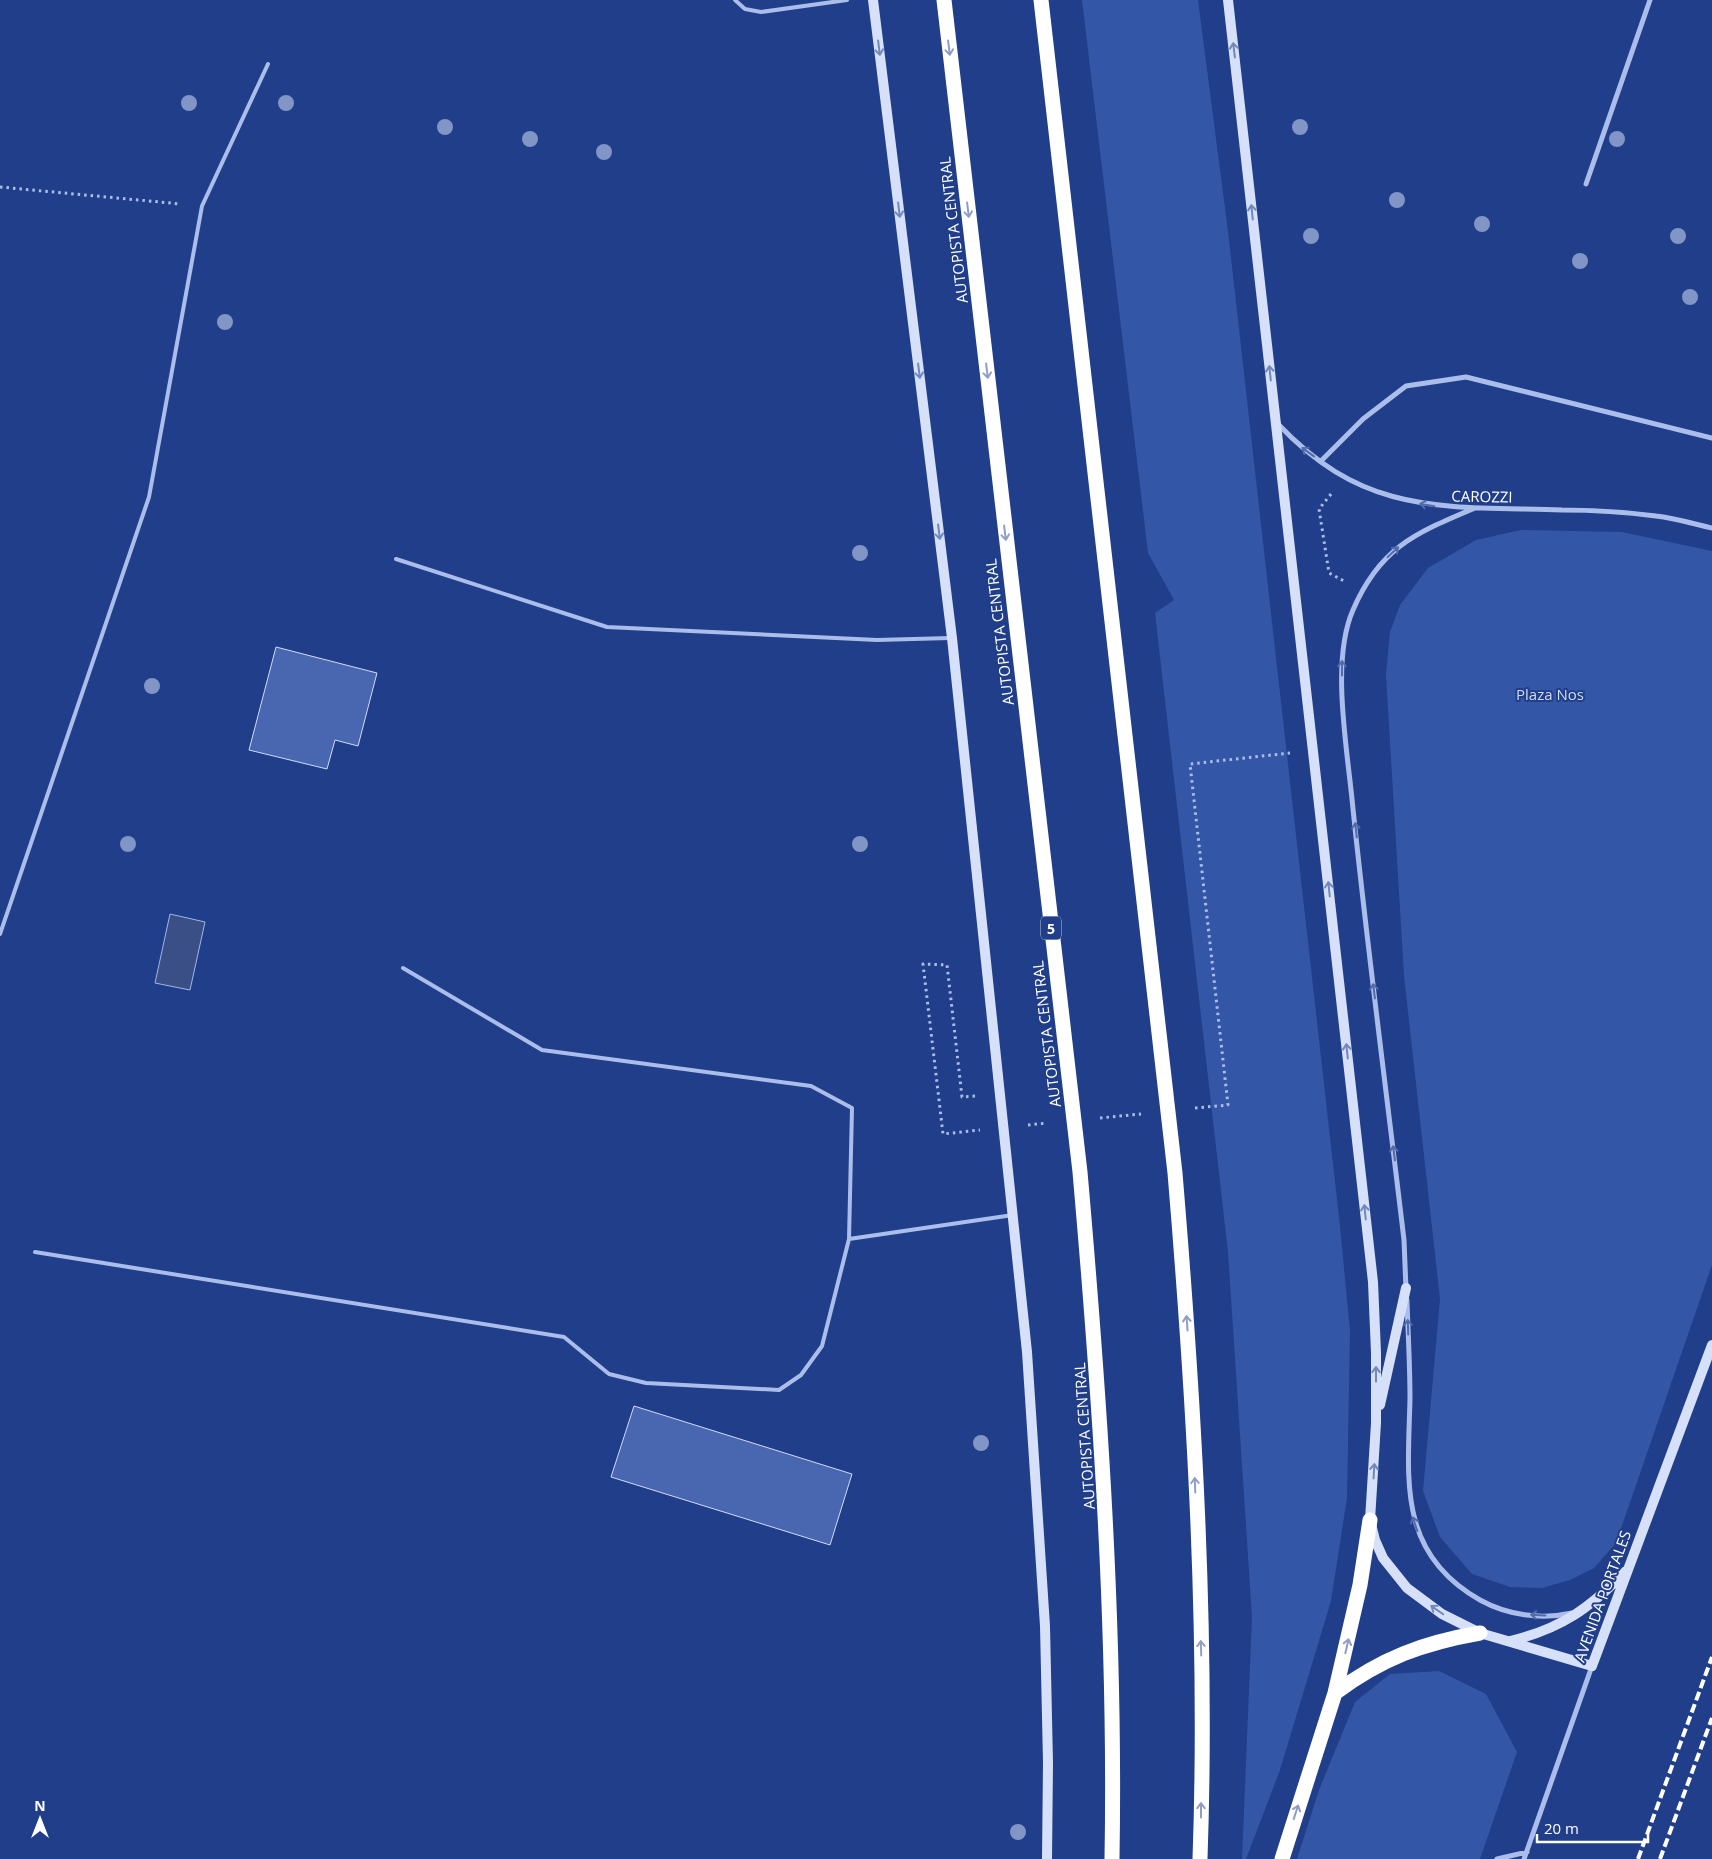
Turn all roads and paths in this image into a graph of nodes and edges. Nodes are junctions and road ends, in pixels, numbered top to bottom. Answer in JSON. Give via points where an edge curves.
{"nodes":[{"id":1,"x":735,"y":0,"type":"edge"},
{"id":2,"x":847,"y":0,"type":"edge"},
{"id":3,"x":873,"y":0,"type":"edge"},
{"id":4,"x":944,"y":0,"type":"edge"},
{"id":5,"x":1041,"y":0,"type":"edge"},
{"id":6,"x":1228,"y":0,"type":"edge"},
{"id":7,"x":1650,"y":0,"type":"edge"},
{"id":8,"x":268,"y":64,"type":"dead end"},
{"id":9,"x":1586,"y":184,"type":"dead end"},
{"id":10,"x":0,"y":187,"type":"edge"},
{"id":11,"x":202,"y":206,"type":"junction"},
{"id":12,"x":1276,"y":422,"type":"junction"},
{"id":13,"x":1712,"y":438,"type":"edge"},
{"id":14,"x":1321,"y":461,"type":"junction"},
{"id":15,"x":1344,"y":477,"type":"junction"},
{"id":16,"x":1475,"y":508,"type":"junction"},
{"id":17,"x":1712,"y":528,"type":"edge"},
{"id":18,"x":396,"y":559,"type":"dead end"},
{"id":19,"x":1362,"y":590,"type":"junction"},
{"id":20,"x":952,"y":638,"type":"junction"},
{"id":21,"x":1313,"y":750,"type":"junction"},
{"id":22,"x":1190,"y":764,"type":"dead end"},
{"id":23,"x":0,"y":934,"type":"edge"},
{"id":24,"x":403,"y":968,"type":"dead end"},
{"id":25,"x":1014,"y":1215,"type":"junction"},
{"id":26,"x":849,"y":1239,"type":"junction"},
{"id":27,"x":35,"y":1252,"type":"dead end"},
{"id":28,"x":1406,"y":1288,"type":"junction"},
{"id":29,"x":1712,"y":1345,"type":"edge"},
{"id":30,"x":1376,"y":1423,"type":"junction"},
{"id":31,"x":1370,"y":1520,"type":"junction"},
{"id":32,"x":1628,"y":1569,"type":"junction"},
{"id":33,"x":1586,"y":1609,"type":"junction"},
{"id":34,"x":1480,"y":1633,"type":"junction"},
{"id":35,"x":1508,"y":1641,"type":"junction"},
{"id":36,"x":1592,"y":1666,"type":"junction"},
{"id":37,"x":1335,"y":1693,"type":"junction"},
{"id":38,"x":1527,"y":1852,"type":"junction"},
{"id":39,"x":1047,"y":1859,"type":"edge"},
{"id":40,"x":1112,"y":1859,"type":"edge"},
{"id":41,"x":1200,"y":1859,"type":"edge"},
{"id":42,"x":1282,"y":1859,"type":"edge"},
{"id":43,"x":1498,"y":1859,"type":"edge"},
{"id":44,"x":1524,"y":1859,"type":"edge"}],
"edges":[{"from":1,"to":2,"type":"lane","via":[[746,8],[761,12]]},
{"from":3,"to":20,"type":"main road","one_way":true},
{"from":4,"to":40,"type":"highway","name":"AUTOPISTA CENTRAL","number":"5","one_way":true,"via":[[1083,1212],[1096,1351],[1113,1670]]},
{"from":41,"to":5,"type":"highway","one_way":true,"via":[[1201,1652],[1195,1478],[1176,1183]]},
{"from":12,"to":6,"type":"main road","one_way":true},
{"from":7,"to":9,"type":"street"},
{"from":8,"to":11,"type":"lane"},
{"from":10,"to":11,"type":"path"},
{"from":11,"to":23,"type":"lane","via":[[149,497]]},
{"from":14,"to":12,"type":"street","name":"CAROZZI","one_way":true,"via":[[1296,443]]},
{"from":12,"to":21,"type":"main road"},
{"from":13,"to":14,"type":"street","via":[[1466,377],[1406,386],[1363,419]]},
{"from":14,"to":15,"type":"street","name":"CAROZZI"},
{"from":16,"to":15,"type":"street","name":"CAROZZI","one_way":true,"via":[[1407,502],[1375,492]]},
{"from":15,"to":19,"type":"path","via":[[1319,509],[1320,518],[1329,573]]},
{"from":16,"to":17,"type":"street","name":"CAROZZI","via":[[1657,516]]},
{"from":19,"to":16,"type":"street","one_way":true,"via":[[1392,551],[1434,524]]},
{"from":18,"to":20,"type":"lane","via":[[607,627],[877,640]]},
{"from":28,"to":19,"type":"street","one_way":true,"via":[[1404,1240],[1360,870],[1342,682],[1345,634]]},
{"from":20,"to":25,"type":"main road"},
{"from":21,"to":22,"type":"path"},
{"from":30,"to":21,"type":"main road","one_way":true,"via":[[1372,1282]]},
{"from":24,"to":26,"type":"lane","via":[[542,1050],[811,1086],[852,1108]]},
{"from":25,"to":26,"type":"lane"},
{"from":25,"to":39,"type":"main road","via":[[1027,1352],[1043,1596]]},
{"from":26,"to":27,"type":"lane","via":[[822,1346],[801,1375],[779,1390],[646,1383],[609,1374],[564,1337]]},
{"from":28,"to":30,"type":"main road"},
{"from":33,"to":28,"type":"street","one_way":true,"via":[[1562,1615],[1537,1616],[1490,1605],[1449,1578],[1419,1536],[1411,1511],[1408,1485],[1410,1378]]},
{"from":29,"to":32,"type":"main road","name":"AVENIDA PORTALES"},
{"from":31,"to":30,"type":"main road","one_way":true},
{"from":34,"to":31,"type":"main road","one_way":true,"via":[[1442,1614],[1407,1588],[1383,1558]]},
{"from":37,"to":31,"type":"highway","one_way":true,"via":[[1358,1594]]},
{"from":32,"to":33,"type":"main road"},
{"from":32,"to":36,"type":"main road","name":"AVENIDA PORTALES"},
{"from":33,"to":35,"type":"main road","via":[[1560,1625]]},
{"from":34,"to":35,"type":"main road"},
{"from":34,"to":37,"type":"highway","via":[[1443,1639],[1406,1651],[1365,1672]]},
{"from":35,"to":36,"type":"main road"},
{"from":36,"to":38,"type":"street","name":"AVENIDA PORTALES"},
{"from":42,"to":37,"type":"highway","one_way":true},
{"from":38,"to":43,"type":"street"},
{"from":38,"to":44,"type":"street","name":"AVENIDA PORTALES"}]}
